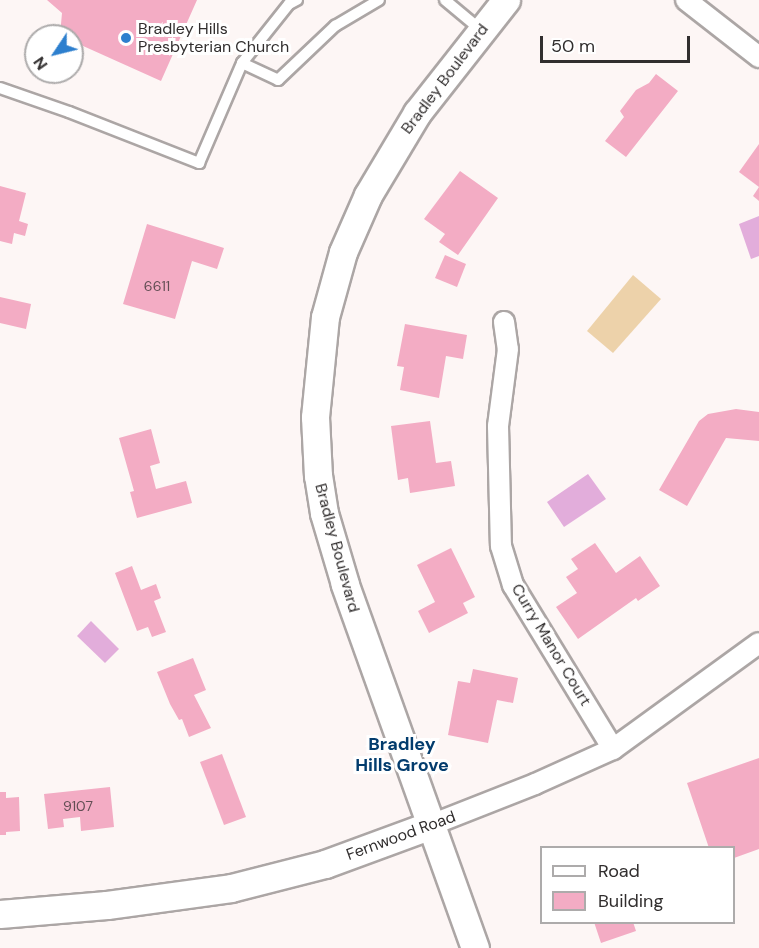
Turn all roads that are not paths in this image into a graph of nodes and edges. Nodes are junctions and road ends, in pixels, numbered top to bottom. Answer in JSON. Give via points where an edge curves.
{"nodes":[{"id":1,"x":297,"y":0,"type":"edge"},
{"id":2,"x":379,"y":0,"type":"edge"},
{"id":3,"x":445,"y":0,"type":"edge"},
{"id":4,"x":506,"y":0,"type":"edge"},
{"id":5,"x":686,"y":0,"type":"edge"},
{"id":6,"x":481,"y":30,"type":"junction"},
{"id":7,"x":759,"y":57,"type":"edge"},
{"id":8,"x":242,"y":63,"type":"junction"},
{"id":9,"x":0,"y":88,"type":"edge"},
{"id":10,"x":504,"y":322,"type":"dead end"},
{"id":11,"x":759,"y":643,"type":"edge"},
{"id":12,"x":613,"y":749,"type":"junction"},
{"id":13,"x":430,"y":825,"type":"junction"},
{"id":14,"x":0,"y":914,"type":"edge"},
{"id":15,"x":475,"y":948,"type":"edge"}],
"edges":[{"from":1,"to":8,"type":"lane","via":[[289,4]]},
{"from":2,"to":8,"type":"lane","via":[[335,26],[278,80]]},
{"from":3,"to":6,"type":"lane"},
{"from":4,"to":6,"type":"main road","name":"Bradley Boulevard"},
{"from":5,"to":7,"type":"street"},
{"from":6,"to":13,"type":"main road","name":"Bradley Boulevard","via":[[417,113],[368,195],[335,280],[325,317],[316,383],[316,448],[324,513],[357,622]]},
{"from":8,"to":9,"type":"lane","via":[[199,163]]},
{"from":10,"to":12,"type":"street","name":"Curry Manor Court","via":[[508,349],[498,426],[501,546],[513,585]]},
{"from":11,"to":12,"type":"street","name":"Fernwood Road"},
{"from":12,"to":13,"type":"street","name":"Fernwood Road"},
{"from":13,"to":14,"type":"main road","name":"Fernwood Road","via":[[325,864],[231,888],[107,905]]},
{"from":13,"to":15,"type":"main road","name":"Bradley Boulevard"}]}
